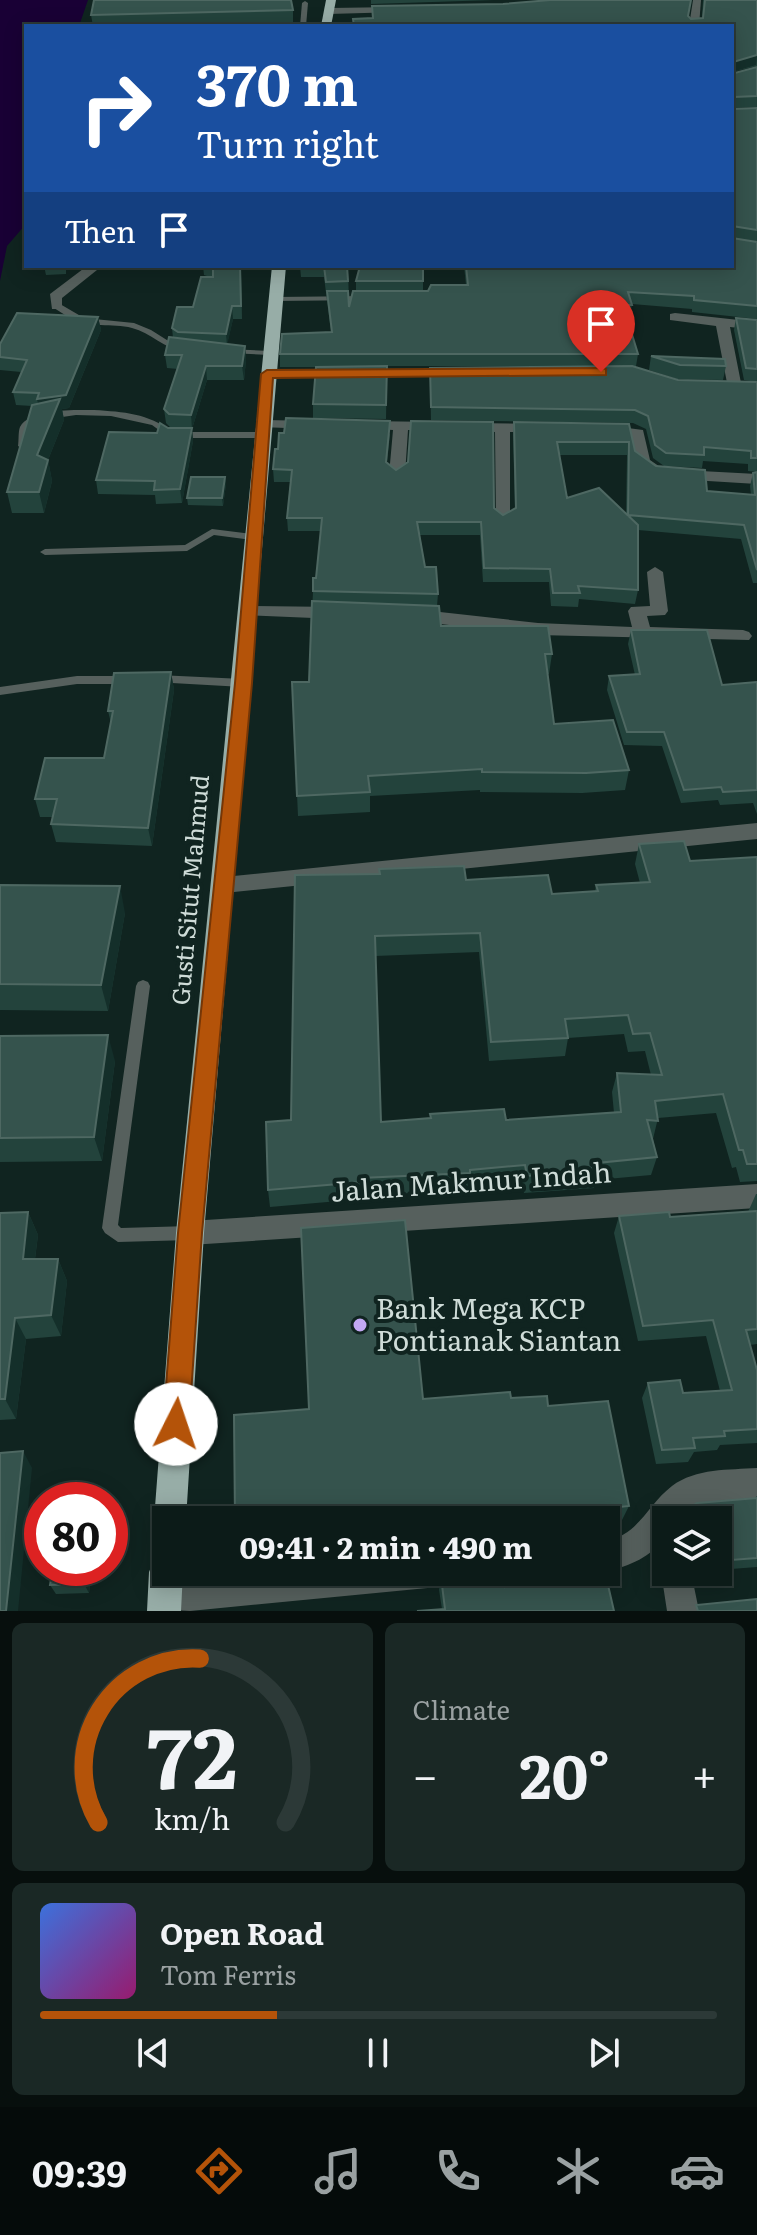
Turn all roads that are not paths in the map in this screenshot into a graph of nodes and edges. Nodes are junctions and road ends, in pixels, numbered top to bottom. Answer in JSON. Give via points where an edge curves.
{"nodes":[{"id":1,"x":697,"y":0,"type":"edge"},
{"id":2,"x":305,"y":3,"type":"dead end"},
{"id":3,"x":330,"y":6,"type":"edge"},
{"id":4,"x":404,"y":10,"type":"edge"},
{"id":5,"x":303,"y":24,"type":"edge"},
{"id":6,"x":694,"y":24,"type":"edge"},
{"id":7,"x":91,"y":268,"type":"edge"},
{"id":8,"x":279,"y":268,"type":"edge"},
{"id":9,"x":378,"y":298,"type":"edge"},
{"id":10,"x":275,"y":299,"type":"junction"},
{"id":11,"x":57,"y":306,"type":"joint"},
{"id":12,"x":675,"y":317,"type":"dead end"},
{"id":13,"x":722,"y":322,"type":"junction"},
{"id":14,"x":757,"y":326,"type":"edge"},
{"id":15,"x":195,"y":350,"type":"edge"},
{"id":16,"x":218,"y":351,"type":"edge"},
{"id":17,"x":270,"y":353,"type":"junction"},
{"id":18,"x":473,"y":373,"type":"edge"},
{"id":19,"x":267,"y":374,"type":"junction"},
{"id":20,"x":733,"y":388,"type":"edge"},
{"id":21,"x":325,"y":425,"type":"edge"},
{"id":22,"x":355,"y":425,"type":"edge"},
{"id":23,"x":401,"y":426,"type":"junction"},
{"id":24,"x":502,"y":427,"type":"junction"},
{"id":25,"x":560,"y":428,"type":"edge"},
{"id":26,"x":588,"y":429,"type":"edge"},
{"id":27,"x":264,"y":430,"type":"junction"},
{"id":28,"x":23,"y":451,"type":"edge"},
{"id":29,"x":397,"y":475,"type":"edge"},
{"id":30,"x":757,"y":479,"type":"edge"},
{"id":31,"x":504,"y":521,"type":"edge"},
{"id":32,"x":252,"y":537,"type":"junction"},
{"id":33,"x":45,"y":552,"type":"dead end"},
{"id":34,"x":655,"y":572,"type":"dead end"},
{"id":35,"x":249,"y":611,"type":"junction"},
{"id":36,"x":356,"y":613,"type":"edge"},
{"id":37,"x":402,"y":615,"type":"edge"},
{"id":38,"x":642,"y":632,"type":"junction"},
{"id":39,"x":743,"y":636,"type":"dead end"},
{"id":40,"x":243,"y":683,"type":"junction"},
{"id":41,"x":0,"y":691,"type":"edge"},
{"id":42,"x":757,"y":831,"type":"edge"},
{"id":43,"x":225,"y":880,"type":"junction"},
{"id":44,"x":143,"y":986,"type":"dead end"},
{"id":45,"x":757,"y":1196,"type":"edge"},
{"id":46,"x":190,"y":1233,"type":"junction"},
{"id":47,"x":757,"y":1483,"type":"edge"},
{"id":48,"x":171,"y":1506,"type":"edge"},
{"id":49,"x":676,"y":1506,"type":"edge"},
{"id":50,"x":652,"y":1532,"type":"edge"},
{"id":51,"x":620,"y":1551,"type":"edge"},
{"id":52,"x":264,"y":1586,"type":"edge"},
{"id":53,"x":679,"y":1586,"type":"edge"},
{"id":54,"x":165,"y":1594,"type":"edge"},
{"id":55,"x":683,"y":1611,"type":"edge"}],
"edges":[{"from":1,"to":6,"type":"street"},
{"from":2,"to":5,"type":"lane"},
{"from":3,"to":4,"type":"street"},
{"from":7,"to":11,"type":"street","via":[[73,288],[55,297]]},
{"from":8,"to":10,"type":"highway","name":"Gusti Situt Mahmud"},
{"from":9,"to":10,"type":"lane"},
{"from":10,"to":17,"type":"highway","name":"Gusti Situt Mahmud"},
{"from":11,"to":15,"type":"lane","via":[[82,323],[136,326],[170,347]]},
{"from":12,"to":13,"type":"street"},
{"from":13,"to":14,"type":"street"},
{"from":13,"to":20,"type":"street"},
{"from":16,"to":17,"type":"lane"},
{"from":17,"to":19,"type":"highway","name":"Gusti Situt Mahmud"},
{"from":18,"to":19,"type":"street"},
{"from":19,"to":27,"type":"highway","name":"Gusti Situt Mahmud"},
{"from":21,"to":27,"type":"street"},
{"from":22,"to":23,"type":"street"},
{"from":23,"to":24,"type":"street"},
{"from":23,"to":29,"type":"street"},
{"from":24,"to":25,"type":"street"},
{"from":24,"to":31,"type":"street"},
{"from":26,"to":30,"type":"street","via":[[638,433],[643,462],[659,473]]},
{"from":27,"to":28,"type":"lane","via":[[170,435],[158,424],[112,414],[37,417],[26,423]]},
{"from":27,"to":32,"type":"highway","name":"Gusti Situt Mahmud"},
{"from":32,"to":33,"type":"lane","via":[[212,532],[187,548]]},
{"from":32,"to":35,"type":"highway","name":"Gusti Situt Mahmud"},
{"from":34,"to":38,"type":"street","via":[[659,611],[637,611]]},
{"from":35,"to":36,"type":"street"},
{"from":35,"to":40,"type":"highway","name":"Gusti Situt Mahmud"},
{"from":37,"to":38,"type":"street","via":[[538,629]]},
{"from":38,"to":39,"type":"street"},
{"from":40,"to":41,"type":"lane","via":[[77,680]]},
{"from":40,"to":43,"type":"highway","name":"Gusti Situt Mahmud"},
{"from":42,"to":43,"type":"street"},
{"from":43,"to":46,"type":"highway","name":"Gusti Situt Mahmud"},
{"from":44,"to":46,"type":"lane","via":[[110,1228],[118,1235]]},
{"from":45,"to":46,"type":"street","name":"Jalan Makmur Indah"},
{"from":46,"to":48,"type":"highway","name":"Gusti Situt Mahmud"},
{"from":47,"to":49,"type":"street","via":[[700,1488]]},
{"from":50,"to":51,"type":"street","via":[[637,1546]]},
{"from":52,"to":54,"type":"street"},
{"from":53,"to":55,"type":"street"}]}
